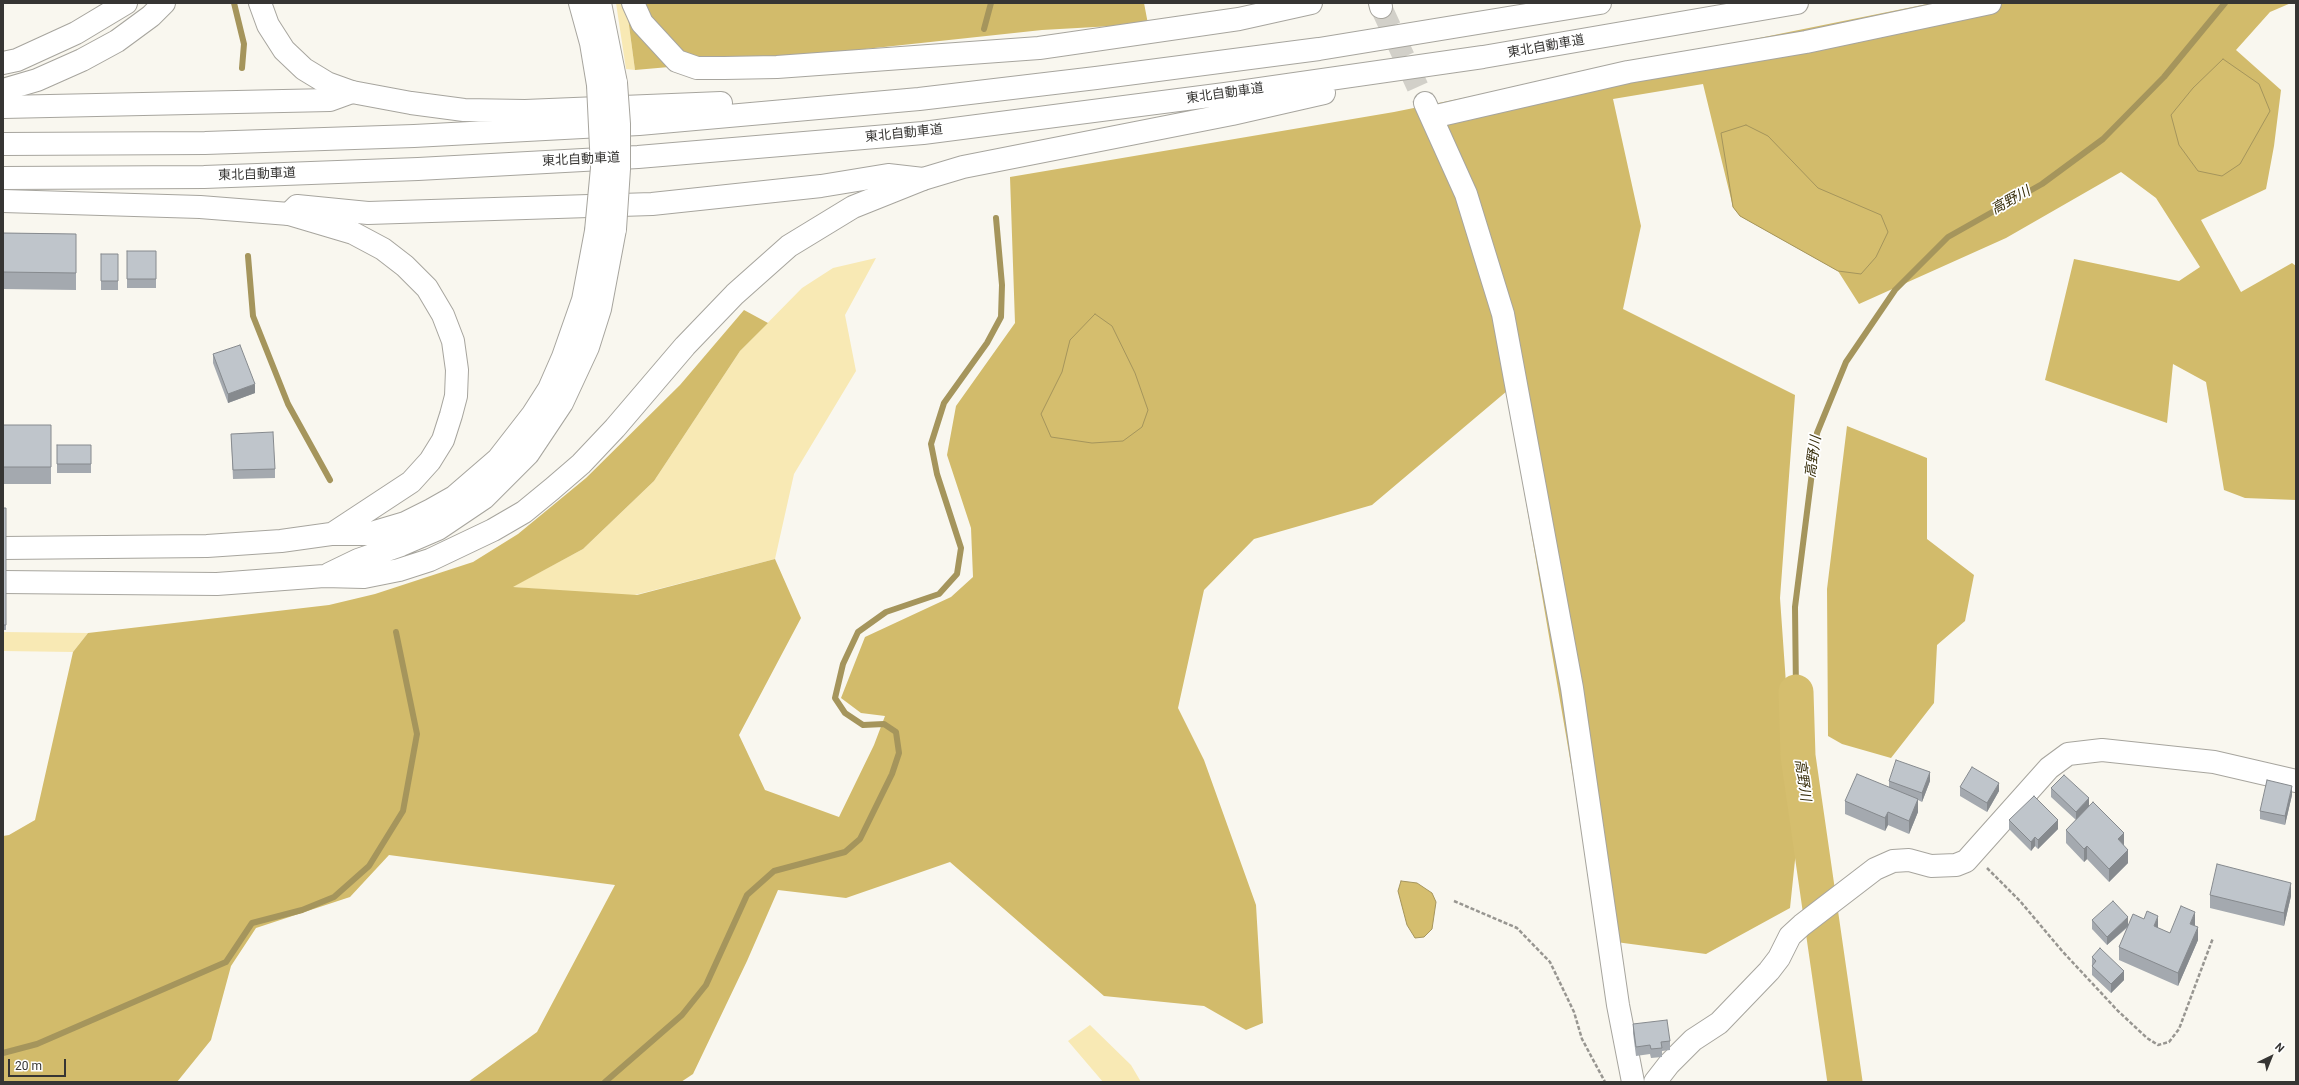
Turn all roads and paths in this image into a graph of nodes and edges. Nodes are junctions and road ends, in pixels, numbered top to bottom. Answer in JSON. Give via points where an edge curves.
{"nodes":[{"id":1,"x":126,"y":3,"type":"edge"},
{"id":2,"x":164,"y":3,"type":"edge"},
{"id":3,"x":260,"y":3,"type":"edge"},
{"id":4,"x":580,"y":3,"type":"edge"},
{"id":5,"x":600,"y":3,"type":"edge"},
{"id":6,"x":633,"y":3,"type":"edge"},
{"id":7,"x":1311,"y":3,"type":"edge"},
{"id":8,"x":1600,"y":3,"type":"edge"},
{"id":9,"x":1797,"y":3,"type":"edge"},
{"id":10,"x":1990,"y":3,"type":"edge"},
{"id":11,"x":1483,"y":57,"type":"junction"},
{"id":12,"x":3,"y":63,"type":"edge"},
{"id":13,"x":607,"y":84,"type":"junction"},
{"id":14,"x":3,"y":90,"type":"edge"},
{"id":15,"x":352,"y":92,"type":"junction"},
{"id":16,"x":919,"y":99,"type":"junction"},
{"id":17,"x":3,"y":107,"type":"edge"},
{"id":18,"x":3,"y":144,"type":"edge"},
{"id":19,"x":3,"y":178,"type":"edge"},
{"id":20,"x":922,"y":179,"type":"junction"},
{"id":21,"x":3,"y":201,"type":"edge"},
{"id":22,"x":289,"y":214,"type":"junction"},
{"id":23,"x":606,"y":230,"type":"junction"},
{"id":24,"x":331,"y":534,"type":"junction"},
{"id":25,"x":3,"y":548,"type":"edge"},
{"id":26,"x":324,"y":576,"type":"junction"},
{"id":27,"x":3,"y":582,"type":"edge"},
{"id":28,"x":2296,"y":781,"type":"edge"},
{"id":29,"x":1972,"y":855,"type":"junction"},
{"id":30,"x":1454,"y":901,"type":"dead end"},
{"id":31,"x":2213,"y":938,"type":"dead end"},
{"id":32,"x":1605,"y":1082,"type":"edge"},
{"id":33,"x":1633,"y":1082,"type":"edge"},
{"id":34,"x":1655,"y":1082,"type":"edge"}],
"edges":[{"from":1,"to":12,"type":"main road","via":[[76,32],[17,60]]},
{"from":2,"to":14,"type":"main road","via":[[117,41],[82,60],[37,80]]},
{"from":3,"to":15,"type":"main road","via":[[268,25],[284,50],[304,69],[327,83]]},
{"from":4,"to":13,"type":"main road","via":[[591,43]]},
{"from":5,"to":13,"type":"main road"},
{"from":6,"to":7,"type":"main road","via":[[642,23],[677,61],[697,68],[724,68],[777,67],[1039,48],[1239,19]]},
{"from":8,"to":16,"type":"main road","via":[[1319,49]]},
{"from":9,"to":11,"type":"main road","name":"東北自動車道"},
{"from":10,"to":33,"type":"main road","via":[[1806,42],[1428,110],[1466,194],[1503,314],[1572,688],[1618,1005]]},
{"from":11,"to":19,"type":"main road","name":"東北自動車道","via":[[1225,94],[923,132],[638,157],[204,177]]},
{"from":11,"to":20,"type":"main road","via":[[1232,114],[1021,154]]},
{"from":13,"to":23,"type":"main road","bridge":true,"via":[[619,124],[619,169]]},
{"from":15,"to":16,"type":"main road","via":[[464,110],[525,111],[638,105]]},
{"from":15,"to":17,"type":"main road","via":[[330,100]]},
{"from":16,"to":18,"type":"main road","via":[[639,124],[514,132],[206,144]]},
{"from":20,"to":22,"type":"main road","via":[[888,175],[820,186],[652,204],[368,213],[297,206]]},
{"from":20,"to":26,"type":"main road","via":[[853,207],[790,246],[764,267],[685,346],[616,428],[581,464],[524,512],[459,547],[399,570],[364,577]]},
{"from":21,"to":22,"type":"main road","via":[[200,206]]},
{"from":22,"to":24,"type":"main road","via":[[352,233],[383,249],[405,266],[427,288],[443,315],[453,341],[457,370],[456,396],[443,440],[430,461],[411,482]]},
{"from":23,"to":24,"type":"main road","via":[[563,357],[545,395],[498,459],[454,497],[405,523],[368,534]]},
{"from":23,"to":26,"type":"main road","via":[[600,309],[588,347],[562,403],[528,454],[484,498],[438,529]]},
{"from":24,"to":25,"type":"main road","via":[[281,541],[207,546]]},
{"from":26,"to":27,"type":"main road","via":[[217,584]]},
{"from":28,"to":29,"type":"main road","via":[[2214,762],[2102,750],[2068,754],[2049,768]]},
{"from":29,"to":31,"type":"path","via":[[2000,880],[2118,1011],[2158,1045],[2169,1042],[2180,1029]]},
{"from":29,"to":34,"type":"main road","via":[[1956,865],[1931,866],[1909,860],[1893,861],[1876,869],[1843,892],[1790,936],[1769,971],[1719,1023],[1693,1040]]},
{"from":30,"to":32,"type":"path","via":[[1517,928],[1550,962],[1574,1012],[1582,1039]]}]}
